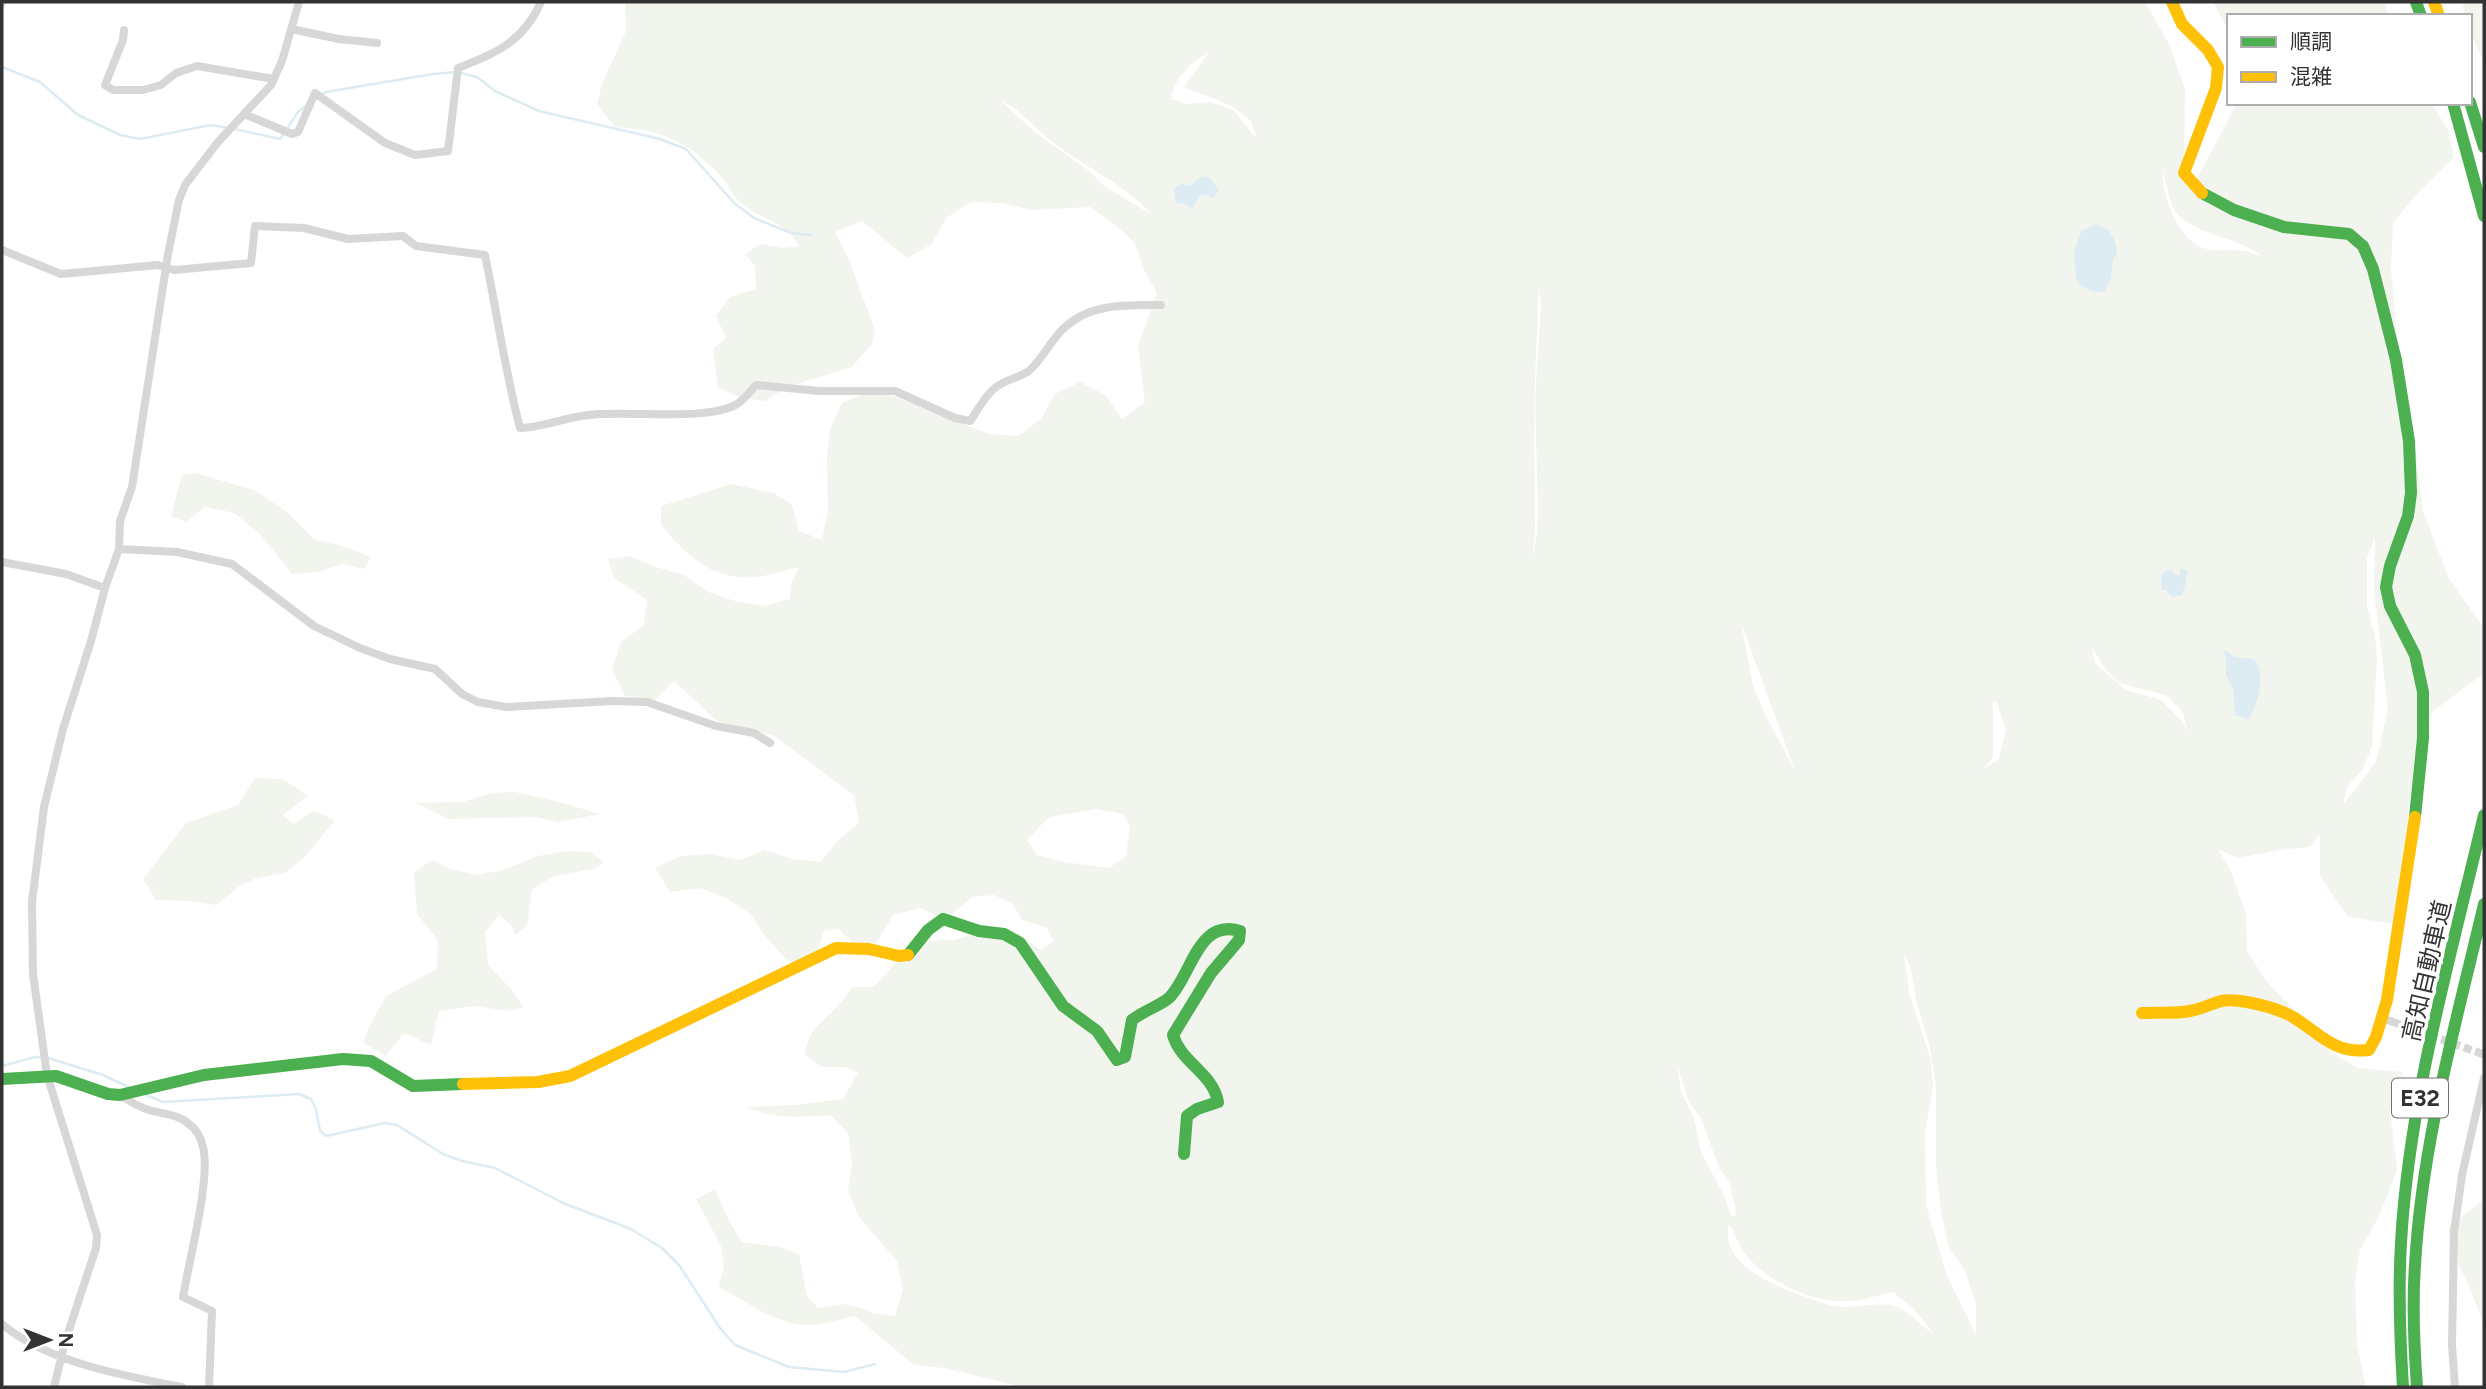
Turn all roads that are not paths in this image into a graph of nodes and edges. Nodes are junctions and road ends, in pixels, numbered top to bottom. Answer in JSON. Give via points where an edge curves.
{"nodes":[{"id":1,"x":299,"y":2,"type":"edge"},
{"id":2,"x":541,"y":2,"type":"edge"},
{"id":3,"x":2172,"y":2,"type":"edge"},
{"id":4,"x":291,"y":29,"type":"junction"},
{"id":5,"x":124,"y":30,"type":"dead end"},
{"id":6,"x":377,"y":43,"type":"dead end"},
{"id":7,"x":274,"y":79,"type":"junction"},
{"id":8,"x":2454,"y":105,"type":"edge"},
{"id":9,"x":2471,"y":105,"type":"edge"},
{"id":10,"x":244,"y":114,"type":"junction"},
{"id":11,"x":2484,"y":148,"type":"edge"},
{"id":12,"x":2484,"y":216,"type":"edge"},
{"id":13,"x":2,"y":250,"type":"edge"},
{"id":14,"x":166,"y":267,"type":"junction"},
{"id":15,"x":1161,"y":305,"type":"dead end"},
{"id":16,"x":119,"y":549,"type":"junction"},
{"id":17,"x":2,"y":562,"type":"edge"},
{"id":18,"x":105,"y":588,"type":"junction"},
{"id":19,"x":770,"y":743,"type":"dead end"},
{"id":20,"x":2484,"y":815,"type":"edge"},
{"id":21,"x":2484,"y":904,"type":"edge"},
{"id":22,"x":2142,"y":1013,"type":"dead end"},
{"id":23,"x":2382,"y":1018,"type":"junction"},
{"id":24,"x":2396,"y":1023,"type":"tunnel mouth"},
{"id":25,"x":47,"y":1075,"type":"junction"},
{"id":26,"x":2484,"y":1078,"type":"edge"},
{"id":27,"x":2,"y":1079,"type":"edge"},
{"id":28,"x":120,"y":1095,"type":"junction"},
{"id":29,"x":1184,"y":1154,"type":"dead end"},
{"id":30,"x":2,"y":1324,"type":"edge"},
{"id":31,"x":61,"y":1357,"type":"junction"},
{"id":32,"x":54,"y":1387,"type":"edge"},
{"id":33,"x":182,"y":1387,"type":"edge"},
{"id":34,"x":209,"y":1387,"type":"edge"},
{"id":35,"x":2403,"y":1387,"type":"edge"},
{"id":36,"x":2417,"y":1387,"type":"edge"},
{"id":37,"x":2455,"y":1387,"type":"edge"}],
"edges":[{"from":1,"to":4,"type":"street"},
{"from":2,"to":10,"type":"street","via":[[515,40],[458,68],[448,151],[415,156],[385,143],[315,93],[298,132],[292,134]]},
{"from":3,"to":23,"type":"main road","via":[[2182,25],[2211,52],[2219,69],[2218,84],[2189,150],[2184,173],[2200,193],[2240,212],[2294,230],[2352,234],[2364,248],[2379,292],[2400,375],[2410,491],[2402,537],[2387,575],[2387,598],[2416,658],[2424,701],[2421,781]]},
{"from":4,"to":6,"type":"street"},
{"from":4,"to":7,"type":"street"},
{"from":5,"to":7,"type":"street","via":[[105,85],[113,90],[161,85],[176,73],[197,66]]},
{"from":7,"to":10,"type":"street"},
{"from":8,"to":12,"type":"main road"},
{"from":9,"to":11,"type":"main road"},
{"from":10,"to":14,"type":"street","via":[[186,186]]},
{"from":13,"to":14,"type":"street","via":[[61,274]]},
{"from":14,"to":15,"type":"street","via":[[251,263],[255,226],[304,228],[348,240],[403,236],[416,246],[485,255],[520,428],[588,415],[723,409],[738,404],[756,385],[895,391],[970,421],[999,384],[1029,371],[1064,328],[1081,316],[1122,305]]},
{"from":14,"to":16,"type":"street","via":[[132,487],[120,521]]},
{"from":16,"to":18,"type":"street"},
{"from":16,"to":19,"type":"street","via":[[177,552],[232,564],[314,626],[370,652],[435,669],[478,702],[506,707],[647,702],[716,726],[754,733]]},
{"from":17,"to":18,"type":"street","via":[[65,574]]},
{"from":18,"to":25,"type":"street","via":[[44,807],[32,902],[33,974]]},
{"from":20,"to":35,"type":"main road","name":"高知自動車道","number":"E32","via":[[2408,1165],[2399,1277]]},
{"from":21,"to":36,"type":"main road","name":"高知自動車道","number":"E32","via":[[2435,1111],[2418,1217],[2413,1325]]},
{"from":22,"to":23,"type":"main road","via":[[2187,1012],[2216,1000],[2235,1000],[2280,1011],[2342,1051],[2362,1052],[2375,1041]]},
{"from":23,"to":24,"type":"street"},
{"from":25,"to":27,"type":"main road"},
{"from":25,"to":28,"type":"main road"},
{"from":25,"to":31,"type":"street","via":[[97,1235]]},
{"from":26,"to":37,"type":"street","via":[[2454,1232]]},
{"from":28,"to":29,"type":"main road","via":[[204,1075],[343,1059],[371,1061],[413,1086],[538,1082],[570,1076],[836,948],[909,956],[928,930],[943,919],[1004,934],[1020,943],[1063,1006],[1097,1031],[1117,1059],[1125,1057],[1132,1020],[1166,1001],[1202,942],[1222,928],[1232,927],[1240,932],[1239,940],[1211,973],[1173,1035],[1186,1060],[1218,1092],[1218,1102],[1187,1116]]},
{"from":28,"to":34,"type":"street","via":[[150,1111],[188,1122],[203,1148],[203,1180],[183,1297],[212,1311]]},
{"from":30,"to":31,"type":"street","via":[[19,1339]]},
{"from":31,"to":32,"type":"street"},
{"from":31,"to":33,"type":"street"}]}
